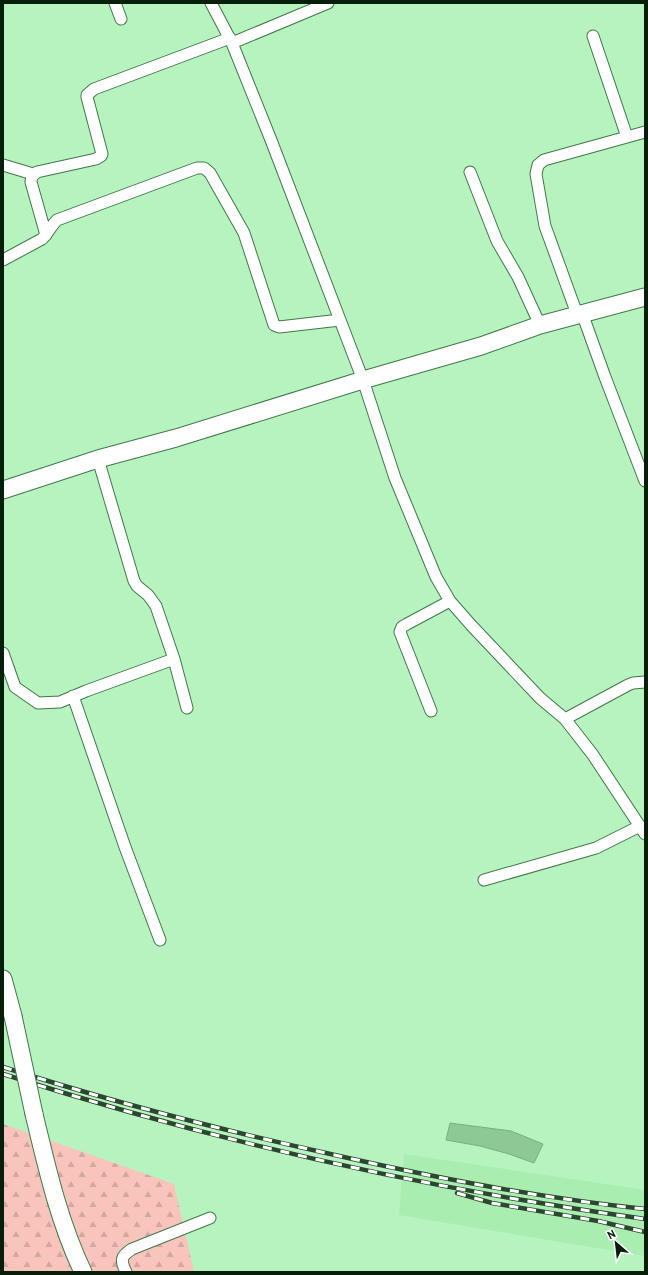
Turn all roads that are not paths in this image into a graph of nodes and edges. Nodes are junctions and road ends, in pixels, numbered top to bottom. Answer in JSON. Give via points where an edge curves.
{"nodes":[{"id":1,"x":115,"y":3,"type":"edge"},
{"id":2,"x":211,"y":3,"type":"edge"},
{"id":3,"x":328,"y":3,"type":"edge"},
{"id":4,"x":121,"y":19,"type":"dead end"},
{"id":5,"x":593,"y":36,"type":"dead end"},
{"id":6,"x":231,"y":40,"type":"junction"},
{"id":7,"x":645,"y":132,"type":"edge"},
{"id":8,"x":627,"y":137,"type":"junction"},
{"id":9,"x":3,"y":165,"type":"edge"},
{"id":10,"x":470,"y":172,"type":"dead end"},
{"id":11,"x":33,"y":174,"type":"junction"},
{"id":12,"x":46,"y":235,"type":"junction"},
{"id":13,"x":3,"y":260,"type":"edge"},
{"id":14,"x":645,"y":297,"type":"edge"},
{"id":15,"x":580,"y":314,"type":"junction"},
{"id":16,"x":340,"y":320,"type":"junction"},
{"id":17,"x":540,"y":325,"type":"junction"},
{"id":18,"x":363,"y":380,"type":"junction"},
{"id":19,"x":98,"y":459,"type":"junction"},
{"id":20,"x":645,"y":480,"type":"edge"},
{"id":21,"x":3,"y":490,"type":"edge"},
{"id":22,"x":450,"y":601,"type":"junction"},
{"id":23,"x":3,"y":653,"type":"edge"},
{"id":24,"x":174,"y":659,"type":"junction"},
{"id":25,"x":645,"y":682,"type":"edge"},
{"id":26,"x":73,"y":696,"type":"junction"},
{"id":27,"x":187,"y":708,"type":"dead end"},
{"id":28,"x":432,"y":712,"type":"dead end"},
{"id":29,"x":565,"y":719,"type":"junction"},
{"id":30,"x":642,"y":830,"type":"edge"},
{"id":31,"x":484,"y":880,"type":"dead end"},
{"id":32,"x":160,"y":940,"type":"dead end"},
{"id":33,"x":3,"y":979,"type":"edge"},
{"id":34,"x":210,"y":1218,"type":"dead end"},
{"id":35,"x":83,"y":1272,"type":"edge"},
{"id":36,"x":126,"y":1272,"type":"edge"}],
"edges":[{"from":1,"to":4,"type":"street"},
{"from":2,"to":6,"type":"street"},
{"from":3,"to":6,"type":"street"},
{"from":5,"to":8,"type":"street"},
{"from":6,"to":11,"type":"street","via":[[90,92],[87,97],[101,156]]},
{"from":6,"to":16,"type":"street"},
{"from":7,"to":8,"type":"street"},
{"from":8,"to":15,"type":"street","via":[[544,160],[538,165],[545,226]]},
{"from":9,"to":11,"type":"street"},
{"from":10,"to":17,"type":"street","via":[[497,241],[518,277]]},
{"from":11,"to":12,"type":"street","via":[[31,182]]},
{"from":12,"to":13,"type":"street"},
{"from":12,"to":16,"type":"street","via":[[57,220],[197,168],[204,168],[210,173],[244,233],[274,325],[279,327]]},
{"from":14,"to":15,"type":"main road"},
{"from":15,"to":17,"type":"main road"},
{"from":15,"to":20,"type":"street"},
{"from":16,"to":18,"type":"street"},
{"from":17,"to":18,"type":"main road","via":[[481,346]]},
{"from":18,"to":19,"type":"main road","via":[[176,438]]},
{"from":18,"to":22,"type":"street","via":[[395,478],[436,577]]},
{"from":19,"to":21,"type":"main road"},
{"from":19,"to":24,"type":"street","via":[[134,581],[156,606]]},
{"from":22,"to":28,"type":"street","via":[[402,627],[400,632]]},
{"from":22,"to":29,"type":"street","via":[[540,698]]},
{"from":23,"to":26,"type":"street","via":[[15,687],[31,699],[38,703],[60,702]]},
{"from":24,"to":26,"type":"street"},
{"from":24,"to":27,"type":"street"},
{"from":25,"to":29,"type":"street","via":[[628,685]]},
{"from":26,"to":32,"type":"street"},
{"from":29,"to":30,"type":"street","via":[[593,755]]},
{"from":30,"to":31,"type":"street","via":[[596,848]]},
{"from":33,"to":35,"type":"main road","bridge":true,"via":[[48,1176]]},
{"from":34,"to":36,"type":"street","via":[[132,1248],[125,1253],[122,1260]]}]}
